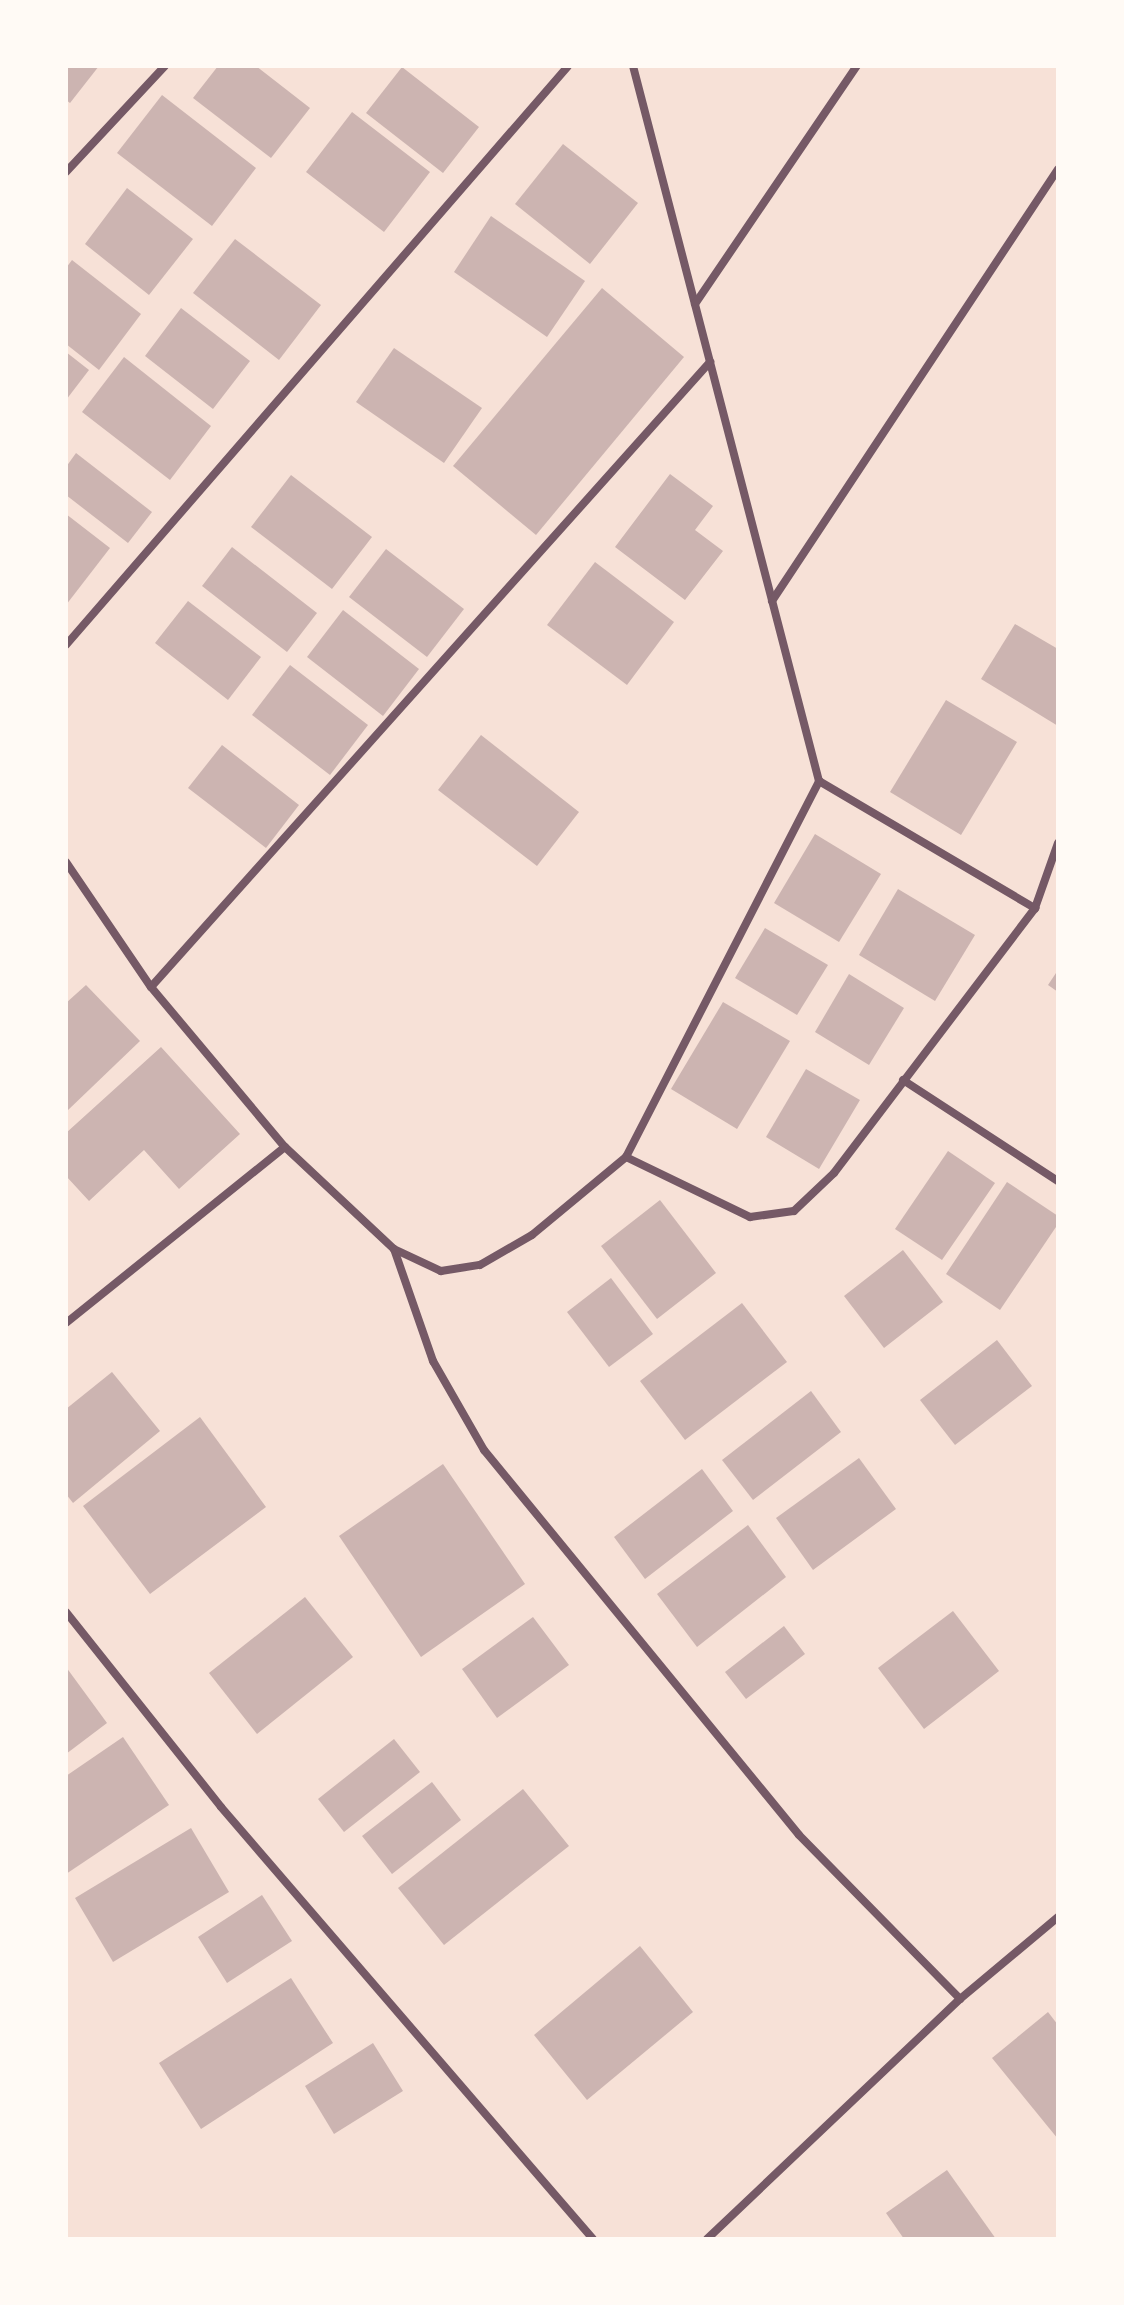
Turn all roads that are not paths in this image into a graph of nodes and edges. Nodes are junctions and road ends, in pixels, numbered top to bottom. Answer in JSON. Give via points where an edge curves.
{"nodes":[{"id":1,"x":165,"y":66,"type":"edge"},
{"id":2,"x":568,"y":66,"type":"edge"},
{"id":3,"x":633,"y":66,"type":"edge"},
{"id":4,"x":857,"y":66,"type":"edge"},
{"id":5,"x":1058,"y":169,"type":"edge"},
{"id":6,"x":66,"y":172,"type":"edge"},
{"id":7,"x":695,"y":304,"type":"junction"},
{"id":8,"x":710,"y":362,"type":"junction"},
{"id":9,"x":772,"y":601,"type":"junction"},
{"id":10,"x":66,"y":645,"type":"edge"},
{"id":11,"x":819,"y":781,"type":"junction"},
{"id":12,"x":1058,"y":843,"type":"edge"},
{"id":13,"x":66,"y":862,"type":"edge"},
{"id":14,"x":1035,"y":908,"type":"junction"},
{"id":15,"x":151,"y":987,"type":"junction"},
{"id":16,"x":903,"y":1080,"type":"junction"},
{"id":17,"x":285,"y":1147,"type":"junction"},
{"id":18,"x":626,"y":1157,"type":"junction"},
{"id":19,"x":1058,"y":1181,"type":"edge"},
{"id":20,"x":394,"y":1249,"type":"junction"},
{"id":21,"x":66,"y":1323,"type":"edge"},
{"id":22,"x":66,"y":1612,"type":"edge"},
{"id":23,"x":1058,"y":1917,"type":"edge"},
{"id":24,"x":960,"y":1999,"type":"junction"},
{"id":25,"x":593,"y":2239,"type":"edge"},
{"id":26,"x":707,"y":2239,"type":"edge"}],
"edges":[{"from":1,"to":6,"type":"street"},
{"from":2,"to":10,"type":"street"},
{"from":3,"to":7,"type":"street"},
{"from":4,"to":7,"type":"street"},
{"from":5,"to":9,"type":"street"},
{"from":7,"to":8,"type":"street"},
{"from":8,"to":9,"type":"street"},
{"from":8,"to":15,"type":"street"},
{"from":9,"to":11,"type":"street"},
{"from":11,"to":14,"type":"street"},
{"from":11,"to":18,"type":"street"},
{"from":12,"to":14,"type":"street"},
{"from":13,"to":15,"type":"street"},
{"from":14,"to":16,"type":"street"},
{"from":15,"to":17,"type":"street"},
{"from":16,"to":18,"type":"street","via":[[834,1173],[794,1211],[750,1217]]},
{"from":16,"to":19,"type":"street"},
{"from":17,"to":20,"type":"street"},
{"from":17,"to":21,"type":"street"},
{"from":18,"to":20,"type":"street","via":[[532,1235],[480,1265],[441,1271]]},
{"from":20,"to":24,"type":"street","via":[[433,1361],[484,1450],[799,1835]]},
{"from":22,"to":25,"type":"street","via":[[221,1807]]},
{"from":23,"to":24,"type":"street"},
{"from":24,"to":26,"type":"street"}]}
